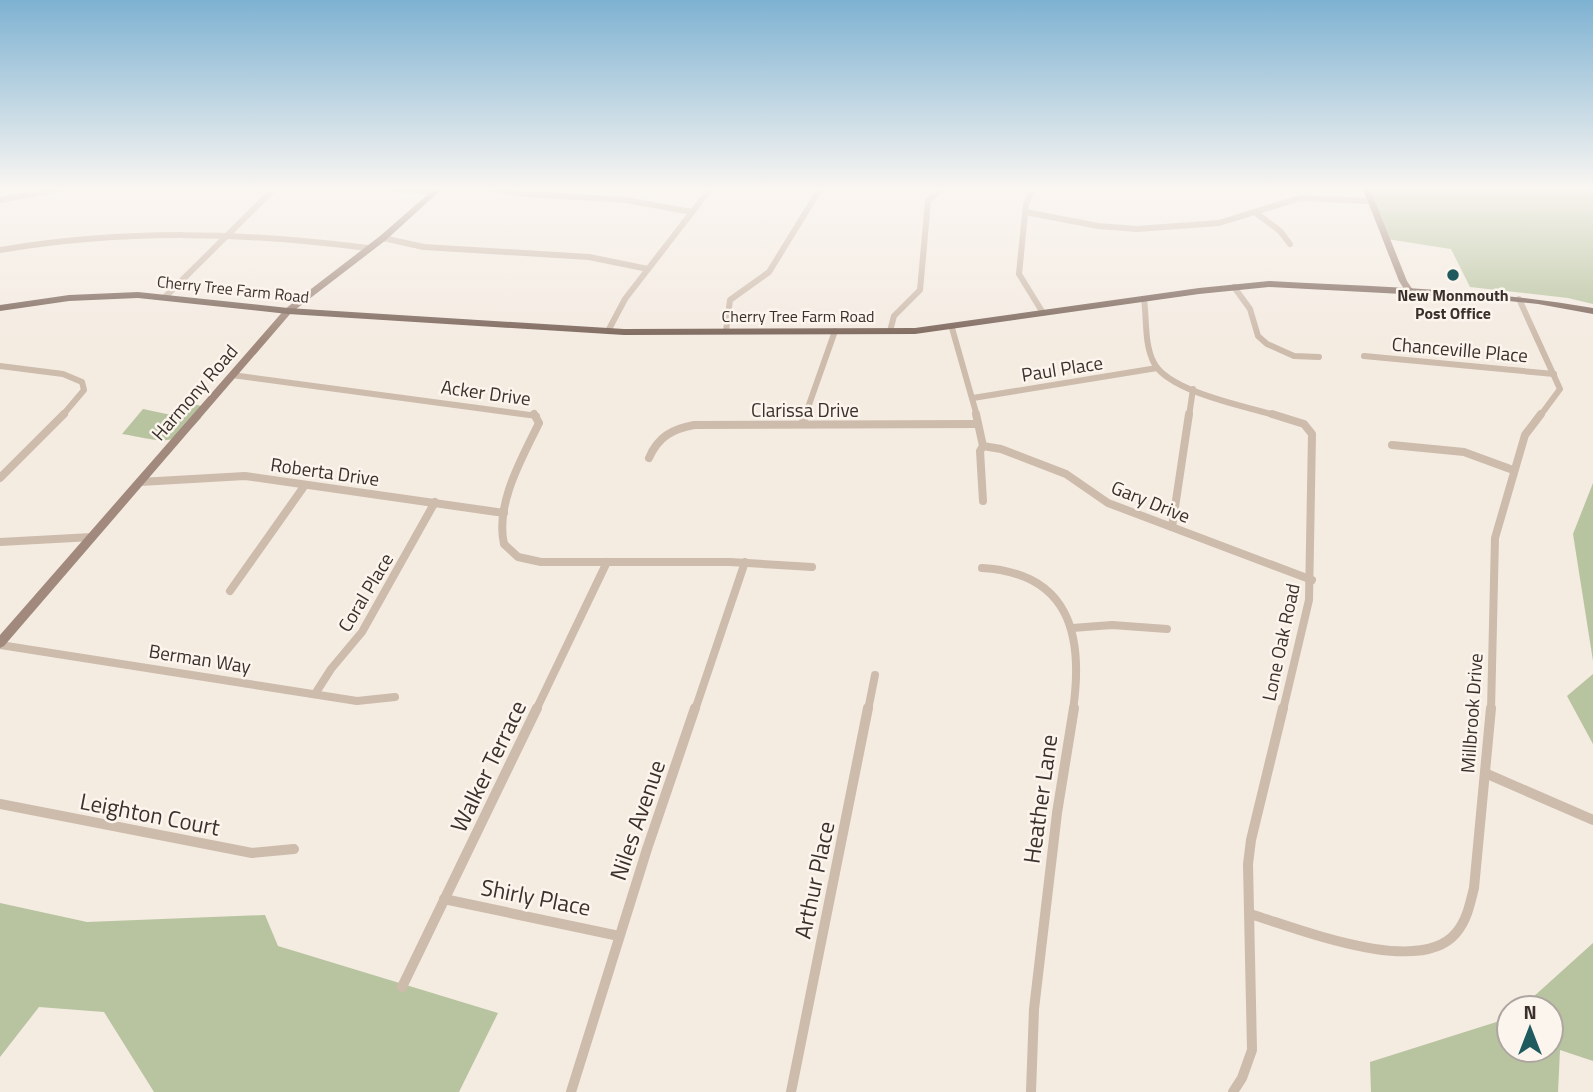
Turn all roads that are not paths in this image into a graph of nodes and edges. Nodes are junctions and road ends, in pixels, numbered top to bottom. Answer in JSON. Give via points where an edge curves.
{"nodes":[{"id":1,"x":69,"y":240,"type":"edge"},
{"id":2,"x":223,"y":240,"type":"edge"},
{"id":3,"x":288,"y":240,"type":"edge"},
{"id":4,"x":380,"y":240,"type":"edge"},
{"id":5,"x":392,"y":240,"type":"edge"},
{"id":6,"x":670,"y":240,"type":"edge"},
{"id":7,"x":789,"y":240,"type":"edge"},
{"id":8,"x":924,"y":240,"type":"edge"},
{"id":9,"x":1022,"y":240,"type":"edge"},
{"id":10,"x":1287,"y":240,"type":"edge"},
{"id":11,"x":1387,"y":240,"type":"edge"},
{"id":12,"x":1290,"y":244,"type":"dead end"},
{"id":13,"x":368,"y":248,"type":"junction"},
{"id":14,"x":0,"y":250,"type":"edge"},
{"id":15,"x":648,"y":269,"type":"junction"},
{"id":16,"x":1234,"y":287,"type":"junction"},
{"id":17,"x":1409,"y":290,"type":"junction"},
{"id":18,"x":309,"y":296,"type":"junction"},
{"id":19,"x":165,"y":297,"type":"junction"},
{"id":20,"x":1144,"y":299,"type":"junction"},
{"id":21,"x":1519,"y":299,"type":"junction"},
{"id":22,"x":0,"y":308,"type":"edge"},
{"id":23,"x":288,"y":311,"type":"junction"},
{"id":24,"x":1593,"y":311,"type":"edge"},
{"id":25,"x":314,"y":313,"type":"junction"},
{"id":26,"x":1043,"y":313,"type":"junction"},
{"id":27,"x":952,"y":328,"type":"junction"},
{"id":28,"x":608,"y":331,"type":"junction"},
{"id":29,"x":726,"y":331,"type":"junction"},
{"id":30,"x":835,"y":331,"type":"junction"},
{"id":31,"x":890,"y":331,"type":"junction"},
{"id":32,"x":1319,"y":356,"type":"dead end"},
{"id":33,"x":1364,"y":356,"type":"dead end"},
{"id":34,"x":0,"y":366,"type":"edge"},
{"id":35,"x":1157,"y":368,"type":"junction"},
{"id":36,"x":1554,"y":374,"type":"junction"},
{"id":37,"x":232,"y":375,"type":"junction"},
{"id":38,"x":1193,"y":389,"type":"junction"},
{"id":39,"x":973,"y":398,"type":"junction"},
{"id":40,"x":802,"y":424,"type":"junction"},
{"id":41,"x":978,"y":424,"type":"junction"},
{"id":42,"x":1392,"y":445,"type":"dead end"},
{"id":43,"x":983,"y":446,"type":"junction"},
{"id":44,"x":649,"y":458,"type":"dead end"},
{"id":45,"x":1513,"y":470,"type":"junction"},
{"id":46,"x":0,"y":478,"type":"edge"},
{"id":47,"x":140,"y":482,"type":"junction"},
{"id":48,"x":304,"y":485,"type":"junction"},
{"id":49,"x":983,"y":501,"type":"dead end"},
{"id":50,"x":435,"y":502,"type":"junction"},
{"id":51,"x":504,"y":513,"type":"junction"},
{"id":52,"x":1172,"y":527,"type":"junction"},
{"id":53,"x":92,"y":537,"type":"junction"},
{"id":54,"x":0,"y":542,"type":"edge"},
{"id":55,"x":607,"y":562,"type":"junction"},
{"id":56,"x":745,"y":562,"type":"junction"},
{"id":57,"x":812,"y":567,"type":"dead end"},
{"id":58,"x":982,"y":568,"type":"dead end"},
{"id":59,"x":1311,"y":580,"type":"junction"},
{"id":60,"x":230,"y":591,"type":"dead end"},
{"id":61,"x":1072,"y":628,"type":"junction"},
{"id":62,"x":1167,"y":629,"type":"dead end"},
{"id":63,"x":0,"y":644,"type":"edge"},
{"id":64,"x":875,"y":675,"type":"dead end"},
{"id":65,"x":314,"y":694,"type":"junction"},
{"id":66,"x":395,"y":697,"type":"dead end"},
{"id":67,"x":1485,"y":773,"type":"junction"},
{"id":68,"x":0,"y":804,"type":"edge"},
{"id":69,"x":1593,"y":820,"type":"edge"},
{"id":70,"x":294,"y":849,"type":"dead end"},
{"id":71,"x":444,"y":900,"type":"junction"},
{"id":72,"x":1250,"y":914,"type":"junction"},
{"id":73,"x":619,"y":936,"type":"junction"},
{"id":74,"x":402,"y":987,"type":"dead end"},
{"id":75,"x":570,"y":1092,"type":"edge"},
{"id":76,"x":791,"y":1092,"type":"edge"},
{"id":77,"x":1031,"y":1092,"type":"edge"},
{"id":78,"x":1233,"y":1092,"type":"edge"}],
"edges":[{"from":1,"to":14,"type":"street"},
{"from":2,"to":19,"type":"street"},
{"from":3,"to":13,"type":"street"},
{"from":4,"to":13,"type":"street","name":"Harmony Road"},
{"from":5,"to":15,"type":"street","via":[[424,247],[589,257]]},
{"from":6,"to":15,"type":"street"},
{"from":7,"to":29,"type":"street","via":[[769,272],[730,300]]},
{"from":8,"to":31,"type":"street","via":[[919,290],[894,316]]},
{"from":9,"to":26,"type":"street","via":[[1018,274]]},
{"from":10,"to":12,"type":"street"},
{"from":11,"to":17,"type":"street"},
{"from":13,"to":18,"type":"street","name":"Harmony Road"},
{"from":15,"to":28,"type":"street"},
{"from":16,"to":17,"type":"main road","name":"Cherry Tree Farm Road","via":[[1290,284]]},
{"from":16,"to":20,"type":"main road","name":"Cherry Tree Farm Road"},
{"from":16,"to":32,"type":"street","via":[[1250,309],[1261,340],[1286,354]]},
{"from":17,"to":21,"type":"main road","name":"Cherry Tree Farm Road"},
{"from":18,"to":23,"type":"street","name":"Harmony Road"},
{"from":18,"to":25,"type":"street"},
{"from":19,"to":22,"type":"main road","name":"Cherry Tree Farm Road","via":[[90,296]]},
{"from":19,"to":23,"type":"main road","name":"Cherry Tree Farm Road"},
{"from":20,"to":26,"type":"main road","name":"Cherry Tree Farm Road"},
{"from":20,"to":35,"type":"street","via":[[1150,353]]},
{"from":21,"to":24,"type":"main road","name":"Cherry Tree Farm Road"},
{"from":21,"to":36,"type":"street"},
{"from":23,"to":25,"type":"main road","name":"Cherry Tree Farm Road"},
{"from":23,"to":37,"type":"street","name":"Harmony Road"},
{"from":25,"to":28,"type":"main road","name":"Cherry Tree Farm Road"},
{"from":26,"to":27,"type":"main road","name":"Cherry Tree Farm Road"},
{"from":27,"to":31,"type":"main road","name":"Cherry Tree Farm Road"},
{"from":27,"to":39,"type":"street"},
{"from":28,"to":29,"type":"main road","name":"Cherry Tree Farm Road"},
{"from":29,"to":30,"type":"main road","name":"Cherry Tree Farm Road"},
{"from":30,"to":31,"type":"main road","name":"Cherry Tree Farm Road"},
{"from":30,"to":40,"type":"street"},
{"from":33,"to":36,"type":"street","name":"Chanceville Place"},
{"from":34,"to":46,"type":"street","via":[[69,376],[82,382],[84,390]]},
{"from":35,"to":38,"type":"street","name":"Lone Oak Road"},
{"from":35,"to":39,"type":"street","name":"Paul Place"},
{"from":36,"to":45,"type":"street","name":"Millbrook Drive","via":[[1560,393],[1528,428]]},
{"from":37,"to":47,"type":"street","name":"Harmony Road"},
{"from":37,"to":51,"type":"street","name":"Acker Drive","via":[[536,414],[539,423],[517,469]]},
{"from":38,"to":52,"type":"street"},
{"from":38,"to":59,"type":"street","name":"Lone Oak Road","via":[[1311,429]]},
{"from":39,"to":41,"type":"street"},
{"from":40,"to":41,"type":"street","name":"Clarissa Drive"},
{"from":40,"to":44,"type":"street","name":"Clarissa Drive","via":[[684,426],[659,438]]},
{"from":41,"to":43,"type":"street"},
{"from":42,"to":45,"type":"street","via":[[1464,452]]},
{"from":43,"to":49,"type":"street"},
{"from":43,"to":52,"type":"street","name":"Gary Drive","via":[[1066,474],[1102,500]]},
{"from":45,"to":67,"type":"street","name":"Millbrook Drive","via":[[1495,538]]},
{"from":47,"to":48,"type":"street","name":"Roberta Drive","via":[[236,476]]},
{"from":47,"to":53,"type":"street","name":"Harmony Road"},
{"from":48,"to":50,"type":"street","name":"Roberta Drive"},
{"from":48,"to":60,"type":"street"},
{"from":50,"to":51,"type":"street","name":"Roberta Drive"},
{"from":50,"to":65,"type":"street","name":"Coral Place","via":[[362,632]]},
{"from":51,"to":55,"type":"street","name":"Acker Drive","via":[[502,537],[516,556],[533,561]]},
{"from":52,"to":59,"type":"street","name":"Gary Drive"},
{"from":53,"to":54,"type":"street"},
{"from":53,"to":63,"type":"street","name":"Harmony Road"},
{"from":55,"to":56,"type":"street","name":"Acker Drive"},
{"from":55,"to":71,"type":"street","name":"Walker Terrace"},
{"from":56,"to":57,"type":"street","name":"Acker Drive"},
{"from":56,"to":73,"type":"street","name":"Niles Avenue"},
{"from":58,"to":61,"type":"street","name":"Heather Lane","via":[[1013,570],[1031,578],[1053,595]]},
{"from":59,"to":72,"type":"street","name":"Lone Oak Road","via":[[1251,840]]},
{"from":61,"to":62,"type":"street"},
{"from":61,"to":77,"type":"street","name":"Heather Lane","via":[[1077,663],[1030,1049]]},
{"from":63,"to":65,"type":"street","name":"Berman Way"},
{"from":64,"to":76,"type":"street","name":"Arthur Place"},
{"from":65,"to":66,"type":"street","name":"Berman Way","via":[[363,702]]},
{"from":67,"to":69,"type":"street"},
{"from":67,"to":72,"type":"street","name":"Millbrook Drive","via":[[1471,908],[1463,926],[1445,943],[1423,952],[1397,953]]},
{"from":68,"to":70,"type":"street","name":"Leighton Court","via":[[253,853]]},
{"from":71,"to":73,"type":"street","name":"Shirly Place"},
{"from":71,"to":74,"type":"street","name":"Walker Terrace"},
{"from":72,"to":78,"type":"street","name":"Lone Oak Road","via":[[1252,1050]]},
{"from":73,"to":75,"type":"street","name":"Niles Avenue"}]}
